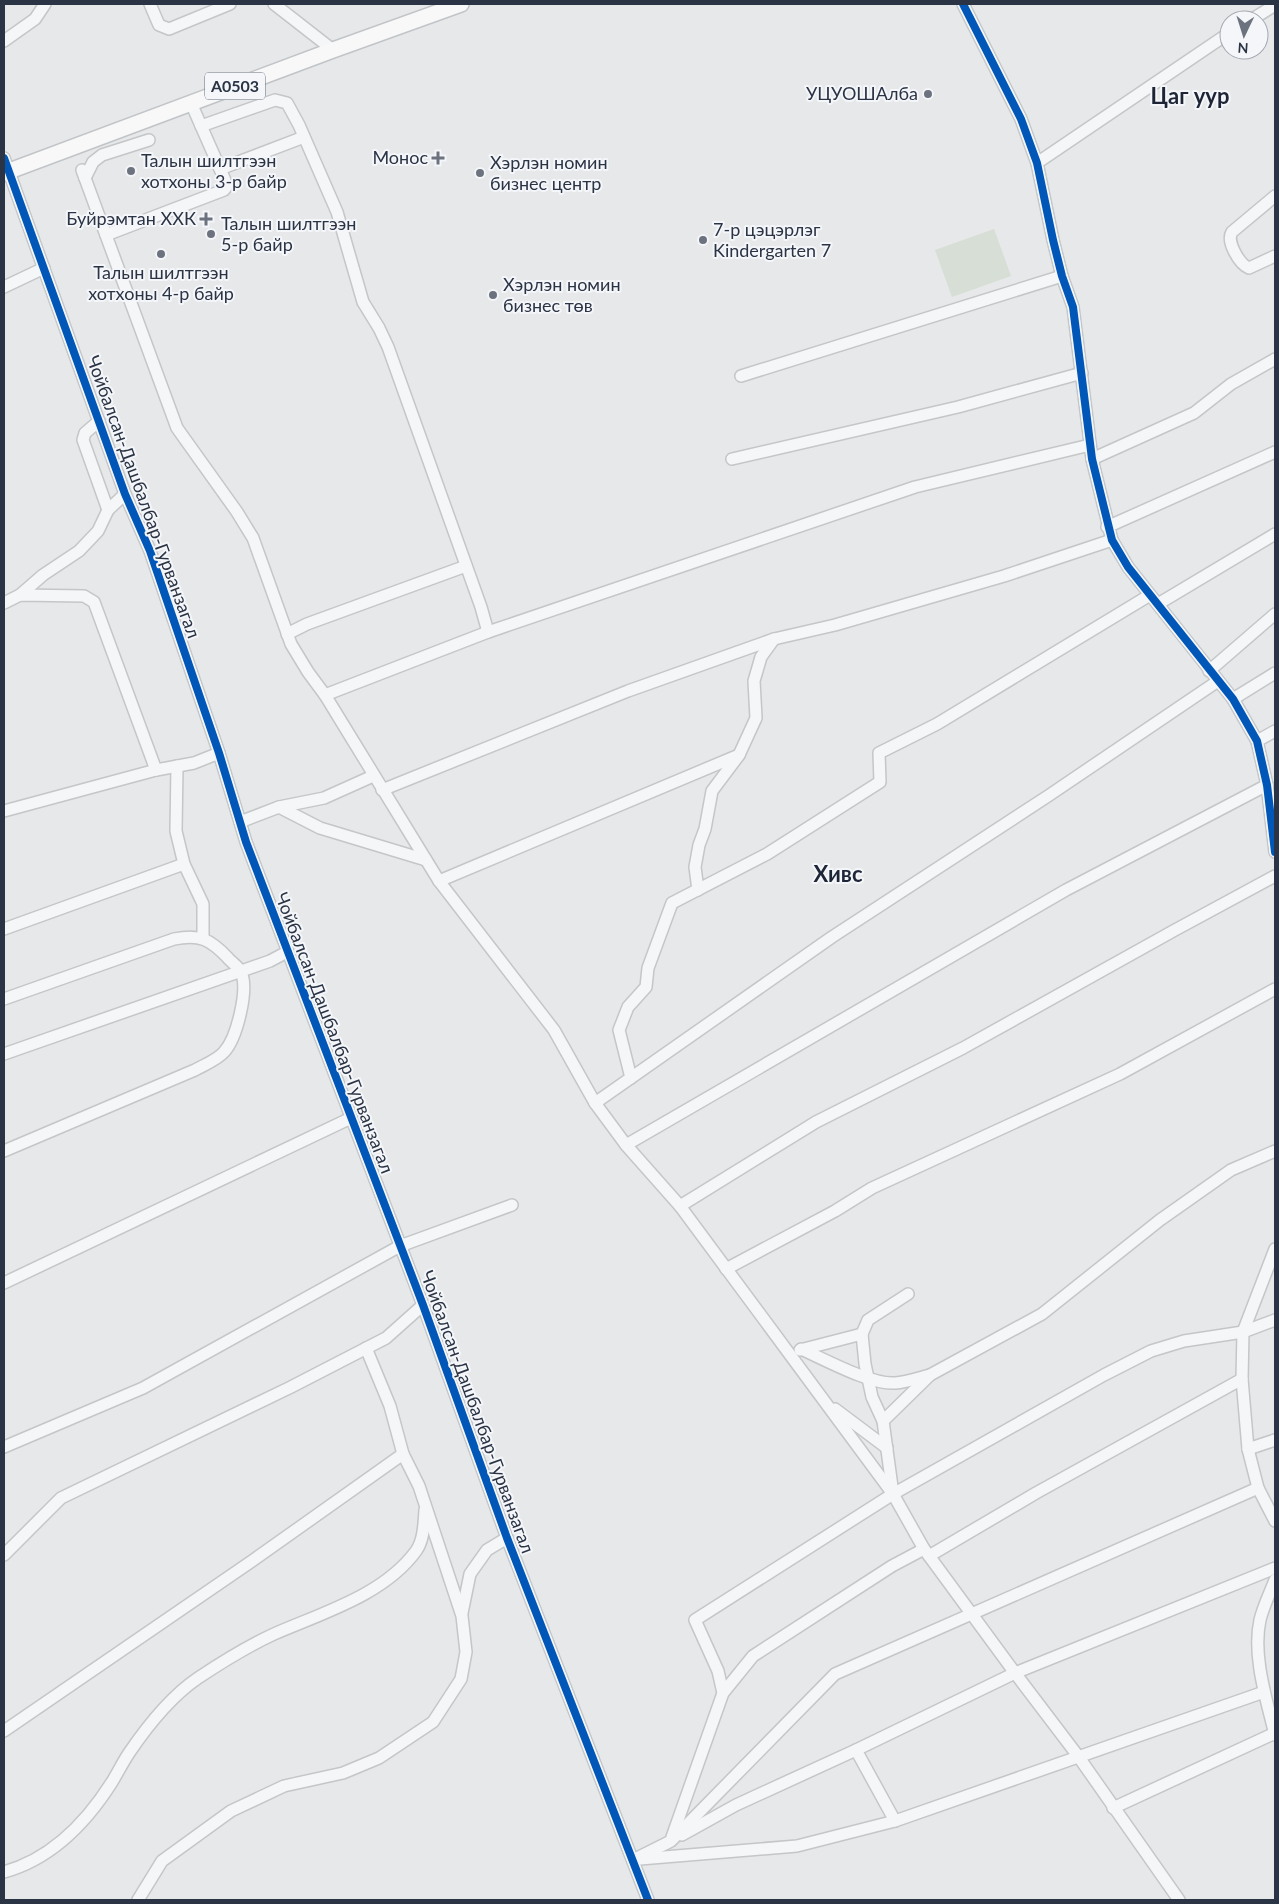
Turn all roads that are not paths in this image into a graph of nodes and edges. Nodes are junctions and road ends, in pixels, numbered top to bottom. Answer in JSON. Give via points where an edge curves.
{"nodes":[{"id":1,"x":45,"y":4,"type":"edge"},
{"id":2,"x":150,"y":4,"type":"edge"},
{"id":3,"x":230,"y":4,"type":"edge"},
{"id":4,"x":274,"y":4,"type":"edge"},
{"id":5,"x":461,"y":4,"type":"edge"},
{"id":6,"x":963,"y":4,"type":"edge"},
{"id":7,"x":1219,"y":40,"type":"edge"},
{"id":8,"x":4,"y":41,"type":"edge"},
{"id":9,"x":333,"y":50,"type":"junction"},
{"id":10,"x":191,"y":103,"type":"junction"},
{"id":11,"x":201,"y":126,"type":"junction"},
{"id":12,"x":304,"y":137,"type":"junction"},
{"id":13,"x":149,"y":140,"type":"dead end"},
{"id":14,"x":1038,"y":162,"type":"junction"},
{"id":15,"x":6,"y":167,"type":"edge"},
{"id":16,"x":220,"y":169,"type":"junction"},
{"id":17,"x":1275,"y":196,"type":"edge"},
{"id":18,"x":106,"y":235,"type":"junction"},
{"id":19,"x":1275,"y":256,"type":"edge"},
{"id":20,"x":44,"y":268,"type":"junction"},
{"id":21,"x":1062,"y":276,"type":"junction"},
{"id":22,"x":4,"y":287,"type":"edge"},
{"id":23,"x":1275,"y":359,"type":"edge"},
{"id":24,"x":1082,"y":372,"type":"junction"},
{"id":25,"x":741,"y":376,"type":"dead end"},
{"id":26,"x":99,"y":421,"type":"junction"},
{"id":27,"x":1090,"y":445,"type":"junction"},
{"id":28,"x":1275,"y":452,"type":"edge"},
{"id":29,"x":732,"y":458,"type":"dead end"},
{"id":30,"x":1092,"y":459,"type":"junction"},
{"id":31,"x":125,"y":494,"type":"junction"},
{"id":32,"x":108,"y":510,"type":"junction"},
{"id":33,"x":1107,"y":527,"type":"junction"},
{"id":34,"x":1275,"y":534,"type":"edge"},
{"id":35,"x":1112,"y":540,"type":"junction"},
{"id":36,"x":466,"y":566,"type":"junction"},
{"id":37,"x":20,"y":595,"type":"junction"},
{"id":38,"x":1154,"y":600,"type":"junction"},
{"id":39,"x":4,"y":603,"type":"edge"},
{"id":40,"x":1275,"y":614,"type":"edge"},
{"id":41,"x":488,"y":632,"type":"junction"},
{"id":42,"x":287,"y":634,"type":"junction"},
{"id":43,"x":774,"y":639,"type":"junction"},
{"id":44,"x":1209,"y":670,"type":"junction"},
{"id":45,"x":1275,"y":673,"type":"edge"},
{"id":46,"x":1218,"y":681,"type":"junction"},
{"id":47,"x":325,"y":696,"type":"junction"},
{"id":48,"x":1233,"y":699,"type":"junction"},
{"id":49,"x":1275,"y":731,"type":"edge"},
{"id":50,"x":1257,"y":742,"type":"junction"},
{"id":51,"x":219,"y":753,"type":"junction"},
{"id":52,"x":739,"y":755,"type":"junction"},
{"id":53,"x":177,"y":766,"type":"junction"},
{"id":54,"x":156,"y":770,"type":"junction"},
{"id":55,"x":373,"y":776,"type":"junction"},
{"id":56,"x":1267,"y":785,"type":"junction"},
{"id":57,"x":382,"y":790,"type":"junction"},
{"id":58,"x":1272,"y":805,"type":"edge"},
{"id":59,"x":279,"y":807,"type":"junction"},
{"id":60,"x":4,"y":811,"type":"edge"},
{"id":61,"x":240,"y":822,"type":"junction"},
{"id":62,"x":1275,"y":852,"type":"edge"},
{"id":63,"x":426,"y":860,"type":"junction"},
{"id":64,"x":184,"y":864,"type":"junction"},
{"id":65,"x":1275,"y":876,"type":"edge"},
{"id":66,"x":439,"y":881,"type":"junction"},
{"id":67,"x":698,"y":890,"type":"junction"},
{"id":68,"x":4,"y":929,"type":"edge"},
{"id":69,"x":203,"y":938,"type":"junction"},
{"id":70,"x":287,"y":952,"type":"junction"},
{"id":71,"x":241,"y":972,"type":"junction"},
{"id":72,"x":1275,"y":989,"type":"edge"},
{"id":73,"x":4,"y":999,"type":"edge"},
{"id":74,"x":4,"y":1054,"type":"edge"},
{"id":75,"x":631,"y":1078,"type":"junction"},
{"id":76,"x":595,"y":1103,"type":"junction"},
{"id":77,"x":351,"y":1118,"type":"junction"},
{"id":78,"x":626,"y":1145,"type":"junction"},
{"id":79,"x":4,"y":1151,"type":"edge"},
{"id":80,"x":1275,"y":1151,"type":"edge"},
{"id":81,"x":512,"y":1206,"type":"dead end"},
{"id":82,"x":680,"y":1206,"type":"junction"},
{"id":83,"x":400,"y":1246,"type":"junction"},
{"id":84,"x":1275,"y":1249,"type":"edge"},
{"id":85,"x":726,"y":1269,"type":"junction"},
{"id":86,"x":4,"y":1283,"type":"edge"},
{"id":87,"x":908,"y":1294,"type":"dead end"},
{"id":88,"x":422,"y":1305,"type":"junction"},
{"id":89,"x":1275,"y":1320,"type":"edge"},
{"id":90,"x":1243,"y":1332,"type":"junction"},
{"id":91,"x":862,"y":1334,"type":"junction"},
{"id":92,"x":366,"y":1348,"type":"junction"},
{"id":93,"x":801,"y":1349,"type":"junction"},
{"id":94,"x":787,"y":1353,"type":"junction"},
{"id":95,"x":930,"y":1375,"type":"junction"},
{"id":96,"x":868,"y":1378,"type":"junction"},
{"id":97,"x":1242,"y":1379,"type":"junction"},
{"id":98,"x":824,"y":1400,"type":"junction"},
{"id":99,"x":883,"y":1421,"type":"junction"},
{"id":100,"x":1275,"y":1440,"type":"edge"},
{"id":101,"x":4,"y":1447,"type":"edge"},
{"id":102,"x":887,"y":1448,"type":"junction"},
{"id":103,"x":1248,"y":1449,"type":"junction"},
{"id":104,"x":403,"y":1454,"type":"junction"},
{"id":105,"x":1258,"y":1488,"type":"junction"},
{"id":106,"x":893,"y":1494,"type":"junction"},
{"id":107,"x":425,"y":1506,"type":"junction"},
{"id":108,"x":1275,"y":1522,"type":"edge"},
{"id":109,"x":507,"y":1538,"type":"junction"},
{"id":110,"x":927,"y":1553,"type":"junction"},
{"id":111,"x":4,"y":1554,"type":"edge"},
{"id":112,"x":1275,"y":1568,"type":"edge"},
{"id":113,"x":1275,"y":1580,"type":"edge"},
{"id":114,"x":1272,"y":1592,"type":"edge"},
{"id":115,"x":971,"y":1614,"type":"junction"},
{"id":116,"x":462,"y":1616,"type":"junction"},
{"id":117,"x":1015,"y":1674,"type":"junction"},
{"id":118,"x":1264,"y":1692,"type":"junction"},
{"id":119,"x":723,"y":1693,"type":"junction"},
{"id":120,"x":4,"y":1731,"type":"edge"},
{"id":121,"x":1275,"y":1734,"type":"edge"},
{"id":122,"x":856,"y":1750,"type":"junction"},
{"id":123,"x":1078,"y":1756,"type":"junction"},
{"id":124,"x":1114,"y":1808,"type":"junction"},
{"id":125,"x":894,"y":1821,"type":"junction"},
{"id":126,"x":671,"y":1841,"type":"junction"},
{"id":127,"x":633,"y":1860,"type":"junction"},
{"id":128,"x":4,"y":1872,"type":"edge"},
{"id":129,"x":138,"y":1900,"type":"edge"},
{"id":130,"x":648,"y":1900,"type":"edge"},
{"id":131,"x":1179,"y":1900,"type":"edge"}],
"edges":[{"from":1,"to":8,"type":"street","via":[[35,19]]},
{"from":2,"to":3,"type":"street","via":[[159,25],[169,29]]},
{"from":4,"to":9,"type":"street"},
{"from":5,"to":9,"type":"main road","number":"A0503"},
{"from":6,"to":14,"type":"street","via":[[1022,120]]},
{"from":7,"to":14,"type":"street"},
{"from":9,"to":10,"type":"main road","number":"A0503"},
{"from":10,"to":11,"type":"street"},
{"from":10,"to":15,"type":"main road","number":"A0503"},
{"from":11,"to":12,"type":"street","via":[[275,100],[287,103]]},
{"from":11,"to":16,"type":"street"},
{"from":12,"to":16,"type":"street"},
{"from":12,"to":36,"type":"street","via":[[337,212],[363,302],[388,347]]},
{"from":13,"to":18,"type":"street","via":[[102,155],[83,174]]},
{"from":14,"to":21,"type":"street"},
{"from":15,"to":20,"type":"street","name":"Чойбалсан-Дашбалбар-Гурванзагал"},
{"from":16,"to":18,"type":"street","via":[[227,186],[224,190]]},
{"from":17,"to":19,"type":"street","via":[[1229,236],[1244,266],[1249,268]]},
{"from":18,"to":42,"type":"street","via":[[177,428],[253,538]]},
{"from":20,"to":22,"type":"street"},
{"from":20,"to":26,"type":"street","name":"Чойбалсан-Дашбалбар-Гурванзагал"},
{"from":21,"to":24,"type":"street","via":[[1073,307]]},
{"from":21,"to":25,"type":"street"},
{"from":23,"to":30,"type":"street","via":[[1231,384],[1194,413]]},
{"from":24,"to":27,"type":"street"},
{"from":24,"to":29,"type":"street","via":[[958,407]]},
{"from":26,"to":31,"type":"street","name":"Чойбалсан-Дашбалбар-Гурванзагал"},
{"from":26,"to":32,"type":"street","via":[[85,433],[83,440]]},
{"from":27,"to":30,"type":"street"},
{"from":27,"to":41,"type":"street","via":[[915,486]]},
{"from":28,"to":33,"type":"street"},
{"from":30,"to":33,"type":"street"},
{"from":31,"to":32,"type":"street"},
{"from":31,"to":51,"type":"street","name":"Чойбалсан-Дашбалбар-Гурванзагал","via":[[150,551]]},
{"from":32,"to":37,"type":"street","via":[[98,532],[79,552],[43,575]]},
{"from":33,"to":35,"type":"street"},
{"from":34,"to":38,"type":"street"},
{"from":35,"to":38,"type":"street"},
{"from":35,"to":43,"type":"street","via":[[1004,576],[835,625]]},
{"from":36,"to":41,"type":"street"},
{"from":36,"to":42,"type":"street"},
{"from":37,"to":39,"type":"street"},
{"from":37,"to":54,"type":"street","via":[[84,596],[94,602]]},
{"from":38,"to":44,"type":"street"},
{"from":38,"to":67,"type":"street","via":[[937,724],[879,753],[880,782],[767,854]]},
{"from":40,"to":44,"type":"street"},
{"from":41,"to":47,"type":"street"},
{"from":42,"to":47,"type":"street"},
{"from":43,"to":52,"type":"street","via":[[760,657],[754,681],[756,718]]},
{"from":43,"to":57,"type":"street","via":[[628,691]]},
{"from":44,"to":46,"type":"street"},
{"from":45,"to":48,"type":"street"},
{"from":46,"to":48,"type":"street"},
{"from":46,"to":75,"type":"street","via":[[832,937]]},
{"from":47,"to":55,"type":"street"},
{"from":48,"to":50,"type":"street"},
{"from":49,"to":50,"type":"street"},
{"from":50,"to":56,"type":"street"},
{"from":51,"to":53,"type":"street"},
{"from":51,"to":61,"type":"street","name":"Чойбалсан-Дашбалбар-Гурванзагал"},
{"from":52,"to":66,"type":"street"},
{"from":52,"to":67,"type":"street","via":[[712,791],[695,867]]},
{"from":53,"to":54,"type":"street"},
{"from":53,"to":64,"type":"street","via":[[176,830]]},
{"from":54,"to":60,"type":"street"},
{"from":55,"to":57,"type":"street"},
{"from":55,"to":59,"type":"street","via":[[324,798]]},
{"from":56,"to":58,"type":"street"},
{"from":56,"to":78,"type":"street","via":[[1066,890]]},
{"from":57,"to":63,"type":"street"},
{"from":58,"to":62,"type":"street"},
{"from":59,"to":61,"type":"street"},
{"from":59,"to":63,"type":"street","via":[[320,828]]},
{"from":61,"to":70,"type":"street","name":"Чойбалсан-Дашбалбар-Гурванзагал"},
{"from":63,"to":66,"type":"street"},
{"from":64,"to":68,"type":"street"},
{"from":64,"to":69,"type":"street","via":[[203,904]]},
{"from":65,"to":82,"type":"street","via":[[963,1048],[816,1122]]},
{"from":66,"to":76,"type":"street","via":[[554,1030]]},
{"from":67,"to":75,"type":"street","via":[[672,903],[648,968],[646,987],[628,1007],[619,1030]]},
{"from":69,"to":71,"type":"street","via":[[220,948]]},
{"from":69,"to":73,"type":"street","via":[[174,939]]},
{"from":70,"to":71,"type":"street"},
{"from":70,"to":77,"type":"street","name":"Чойбалсан-Дашбалбар-Гурванзагал"},
{"from":71,"to":74,"type":"street"},
{"from":71,"to":79,"type":"street","via":[[241,1009],[235,1035],[224,1053],[195,1070]]},
{"from":72,"to":85,"type":"street","via":[[1120,1074],[872,1188]]},
{"from":75,"to":76,"type":"street"},
{"from":76,"to":78,"type":"street"},
{"from":77,"to":83,"type":"street","name":"Чойбалсан-Дашбалбар-Гурванзагал"},
{"from":77,"to":86,"type":"street"},
{"from":78,"to":82,"type":"street"},
{"from":80,"to":95,"type":"street","via":[[1231,1170],[1160,1220],[1042,1314]]},
{"from":81,"to":83,"type":"street"},
{"from":82,"to":85,"type":"street"},
{"from":83,"to":88,"type":"street","name":"Чойбалсан-Дашбалбар-Гурванзагал"},
{"from":83,"to":101,"type":"street","via":[[143,1388]]},
{"from":84,"to":90,"type":"street"},
{"from":85,"to":94,"type":"street"},
{"from":87,"to":91,"type":"street","via":[[868,1320]]},
{"from":88,"to":92,"type":"street","via":[[386,1338]]},
{"from":88,"to":109,"type":"street","name":"Чойбалсан-Дашбалбар-Гурванзагал"},
{"from":89,"to":90,"type":"street"},
{"from":90,"to":97,"type":"street"},
{"from":90,"to":106,"type":"street","via":[[1184,1341],[1151,1351]]},
{"from":91,"to":93,"type":"street"},
{"from":91,"to":96,"type":"street"},
{"from":92,"to":104,"type":"street","via":[[390,1406]]},
{"from":92,"to":111,"type":"street","via":[[61,1498]]},
{"from":93,"to":94,"type":"street"},
{"from":93,"to":96,"type":"street"},
{"from":94,"to":98,"type":"street"},
{"from":95,"to":96,"type":"street","via":[[895,1383]]},
{"from":95,"to":99,"type":"street"},
{"from":96,"to":99,"type":"street"},
{"from":97,"to":103,"type":"street"},
{"from":97,"to":110,"type":"street"},
{"from":98,"to":102,"type":"street"},
{"from":98,"to":106,"type":"street"},
{"from":99,"to":102,"type":"street"},
{"from":100,"to":103,"type":"street"},
{"from":102,"to":106,"type":"street"},
{"from":103,"to":105,"type":"street"},
{"from":104,"to":107,"type":"street"},
{"from":104,"to":120,"type":"street"},
{"from":105,"to":108,"type":"street"},
{"from":105,"to":115,"type":"street"},
{"from":106,"to":110,"type":"street"},
{"from":106,"to":119,"type":"street","via":[[695,1620],[718,1671]]},
{"from":107,"to":116,"type":"street"},
{"from":107,"to":128,"type":"street","via":[[423,1531],[417,1550],[386,1580],[336,1609],[273,1635],[176,1694],[70,1835],[54,1849]]},
{"from":109,"to":116,"type":"street","via":[[487,1550],[470,1574]]},
{"from":109,"to":127,"type":"street","name":"Чойбалсан-Дашбалбар-Гурванзагал"},
{"from":110,"to":115,"type":"street"},
{"from":110,"to":119,"type":"street","via":[[892,1566],[753,1656]]},
{"from":112,"to":117,"type":"street"},
{"from":113,"to":114,"type":"street"},
{"from":114,"to":118,"type":"street","via":[[1260,1620],[1258,1648]]},
{"from":115,"to":117,"type":"street"},
{"from":115,"to":126,"type":"street","via":[[835,1674]]},
{"from":116,"to":129,"type":"street","via":[[466,1652],[462,1679],[433,1722],[379,1758],[343,1773],[284,1786],[231,1811],[162,1861]]},
{"from":117,"to":122,"type":"street"},
{"from":117,"to":123,"type":"street"},
{"from":118,"to":121,"type":"street"},
{"from":118,"to":123,"type":"street"},
{"from":119,"to":126,"type":"street"},
{"from":121,"to":124,"type":"street"},
{"from":122,"to":125,"type":"street"},
{"from":122,"to":126,"type":"street","via":[[736,1805]]},
{"from":123,"to":124,"type":"street"},
{"from":123,"to":125,"type":"street"},
{"from":124,"to":131,"type":"street"},
{"from":125,"to":127,"type":"street","via":[[797,1846]]},
{"from":126,"to":127,"type":"street"},
{"from":127,"to":130,"type":"street","name":"Чойбалсан-Дашбалбар-Гурванзагал"}]}
